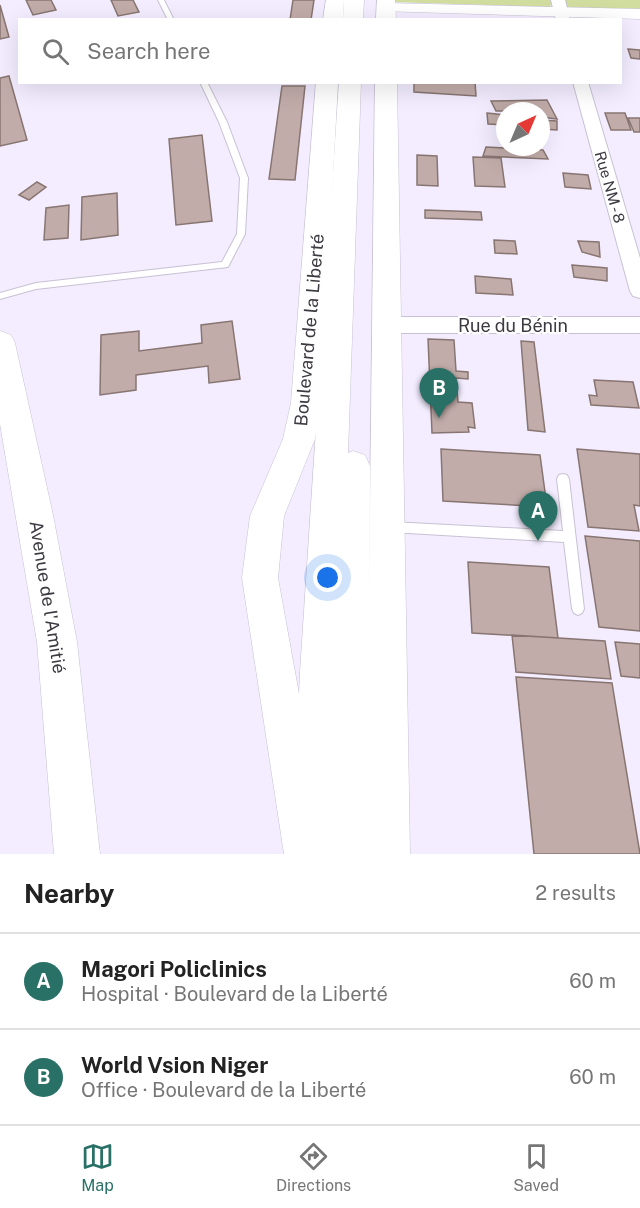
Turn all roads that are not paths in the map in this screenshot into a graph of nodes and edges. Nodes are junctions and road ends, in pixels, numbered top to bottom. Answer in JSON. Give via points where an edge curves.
{"nodes":[{"id":1,"x":161,"y":0,"type":"edge"},
{"id":2,"x":335,"y":0,"type":"edge"},
{"id":3,"x":354,"y":0,"type":"edge"},
{"id":4,"x":367,"y":0,"type":"edge"},
{"id":5,"x":386,"y":9,"type":"edge"},
{"id":6,"x":561,"y":10,"type":"edge"},
{"id":7,"x":640,"y":14,"type":"edge"},
{"id":8,"x":170,"y":18,"type":"edge"},
{"id":9,"x":333,"y":18,"type":"edge"},
{"id":10,"x":353,"y":18,"type":"edge"},
{"id":11,"x":366,"y":18,"type":"edge"},
{"id":12,"x":204,"y":84,"type":"edge"},
{"id":13,"x":327,"y":84,"type":"edge"},
{"id":14,"x":350,"y":84,"type":"edge"},
{"id":15,"x":364,"y":84,"type":"edge"},
{"id":16,"x":386,"y":84,"type":"edge"},
{"id":17,"x":581,"y":84,"type":"edge"},
{"id":18,"x":640,"y":291,"type":"edge"},
{"id":19,"x":0,"y":296,"type":"edge"},
{"id":20,"x":640,"y":325,"type":"edge"},
{"id":21,"x":387,"y":326,"type":"junction"},
{"id":22,"x":0,"y":343,"type":"edge"},
{"id":23,"x":563,"y":479,"type":"dead end"},
{"id":24,"x":387,"y":527,"type":"junction"},
{"id":25,"x":569,"y":537,"type":"junction"},
{"id":26,"x":578,"y":609,"type":"dead end"},
{"id":27,"x":77,"y":854,"type":"edge"},
{"id":28,"x":306,"y":854,"type":"edge"},
{"id":29,"x":315,"y":854,"type":"edge"},
{"id":30,"x":346,"y":854,"type":"edge"},
{"id":31,"x":388,"y":854,"type":"edge"}],
"edges":[{"from":1,"to":8,"type":"lane"},
{"from":2,"to":9,"type":"main road"},
{"from":3,"to":10,"type":"main road"},
{"from":4,"to":11,"type":"main road"},
{"from":5,"to":6,"type":"street"},
{"from":6,"to":7,"type":"street"},
{"from":12,"to":19,"type":"lane","via":[[243,178],[241,234],[225,265],[36,286]]},
{"from":13,"to":28,"type":"main road","name":"Boulevard de la Liberté","via":[[306,403],[299,439],[267,516],[260,578]]},
{"from":14,"to":29,"type":"main road","name":"Boulevard de la Liberté","via":[[320,672]]},
{"from":15,"to":30,"type":"main road"},
{"from":16,"to":21,"type":"main road"},
{"from":17,"to":18,"type":"street","name":"Rue NM - 8"},
{"from":20,"to":21,"type":"street","name":"Rue du Bénin"},
{"from":21,"to":24,"type":"main road"},
{"from":22,"to":27,"type":"main road","name":"Avenue de l'Amitié","via":[[57,642]]},
{"from":23,"to":25,"type":"lane"},
{"from":24,"to":25,"type":"lane"},
{"from":24,"to":31,"type":"main road"},
{"from":25,"to":26,"type":"lane"}]}
